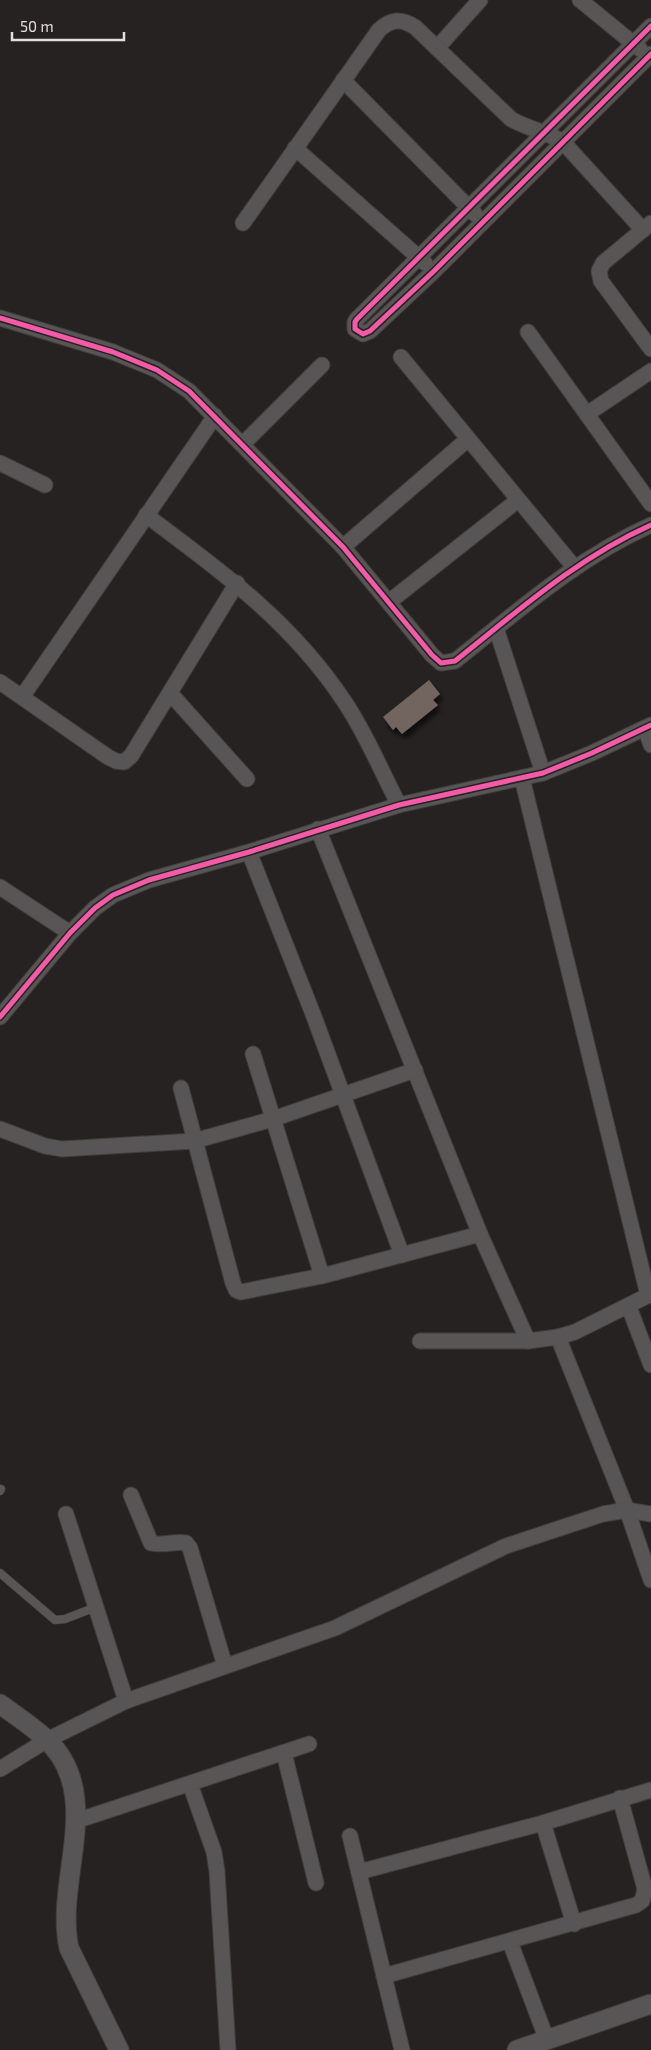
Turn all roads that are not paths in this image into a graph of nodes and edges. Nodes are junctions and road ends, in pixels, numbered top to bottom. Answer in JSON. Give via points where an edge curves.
{"nodes":[{"id":1,"x":480,"y":0,"type":"edge"},
{"id":2,"x":580,"y":0,"type":"edge"},
{"id":3,"x":651,"y":26,"type":"edge"},
{"id":4,"x":633,"y":44,"type":"junction"},
{"id":5,"x":437,"y":48,"type":"junction"},
{"id":6,"x":650,"y":55,"type":"edge"},
{"id":7,"x":342,"y":80,"type":"junction"},
{"id":8,"x":546,"y":132,"type":"junction"},
{"id":9,"x":563,"y":142,"type":"junction"},
{"id":10,"x":296,"y":148,"type":"junction"},
{"id":11,"x":469,"y":208,"type":"junction"},
{"id":12,"x":483,"y":222,"type":"junction"},
{"id":13,"x":243,"y":223,"type":"dead end"},
{"id":14,"x":647,"y":226,"type":"edge"},
{"id":15,"x":419,"y":258,"type":"junction"},
{"id":16,"x":434,"y":271,"type":"junction"},
{"id":17,"x":0,"y":318,"type":"edge"},
{"id":18,"x":528,"y":332,"type":"dead end"},
{"id":19,"x":651,"y":349,"type":"edge"},
{"id":20,"x":401,"y":357,"type":"dead end"},
{"id":21,"x":322,"y":365,"type":"dead end"},
{"id":22,"x":651,"y":370,"type":"edge"},
{"id":23,"x":587,"y":414,"type":"junction"},
{"id":24,"x":215,"y":416,"type":"junction"},
{"id":25,"x":468,"y":439,"type":"junction"},
{"id":26,"x":243,"y":444,"type":"junction"},
{"id":27,"x":0,"y":463,"type":"edge"},
{"id":28,"x":45,"y":485,"type":"dead end"},
{"id":29,"x":518,"y":500,"type":"junction"},
{"id":30,"x":651,"y":504,"type":"edge"},
{"id":31,"x":146,"y":515,"type":"junction"},
{"id":32,"x":651,"y":525,"type":"edge"},
{"id":33,"x":342,"y":546,"type":"junction"},
{"id":34,"x":574,"y":567,"type":"junction"},
{"id":35,"x":238,"y":583,"type":"junction"},
{"id":36,"x":389,"y":602,"type":"junction"},
{"id":37,"x":496,"y":628,"type":"junction"},
{"id":38,"x":0,"y":682,"type":"edge"},
{"id":39,"x":170,"y":693,"type":"junction"},
{"id":40,"x":22,"y":697,"type":"junction"},
{"id":41,"x":648,"y":727,"type":"edge"},
{"id":42,"x":651,"y":745,"type":"edge"},
{"id":43,"x":543,"y":773,"type":"junction"},
{"id":44,"x":522,"y":778,"type":"junction"},
{"id":45,"x":247,"y":779,"type":"dead end"},
{"id":46,"x":399,"y":805,"type":"junction"},
{"id":47,"x":318,"y":829,"type":"junction"},
{"id":48,"x":249,"y":852,"type":"junction"},
{"id":49,"x":0,"y":887,"type":"edge"},
{"id":50,"x":70,"y":933,"type":"junction"},
{"id":51,"x":0,"y":1017,"type":"edge"},
{"id":52,"x":253,"y":1054,"type":"dead end"},
{"id":53,"x":415,"y":1070,"type":"junction"},
{"id":54,"x":181,"y":1088,"type":"dead end"},
{"id":55,"x":344,"y":1095,"type":"junction"},
{"id":56,"x":273,"y":1119,"type":"junction"},
{"id":57,"x":0,"y":1129,"type":"edge"},
{"id":58,"x":194,"y":1142,"type":"junction"},
{"id":59,"x":480,"y":1234,"type":"junction"},
{"id":60,"x":402,"y":1255,"type":"junction"},
{"id":61,"x":322,"y":1276,"type":"junction"},
{"id":62,"x":649,"y":1295,"type":"edge"},
{"id":63,"x":629,"y":1307,"type":"junction"},
{"id":64,"x":558,"y":1337,"type":"junction"},
{"id":65,"x":420,"y":1341,"type":"dead end"},
{"id":66,"x":528,"y":1341,"type":"junction"},
{"id":67,"x":651,"y":1365,"type":"edge"},
{"id":68,"x":131,"y":1495,"type":"dead end"},
{"id":69,"x":627,"y":1510,"type":"junction"},
{"id":70,"x":66,"y":1514,"type":"dead end"},
{"id":71,"x":651,"y":1514,"type":"edge"},
{"id":72,"x":0,"y":1573,"type":"edge"},
{"id":73,"x":651,"y":1580,"type":"edge"},
{"id":74,"x":96,"y":1606,"type":"junction"},
{"id":75,"x":225,"y":1666,"type":"junction"},
{"id":76,"x":126,"y":1701,"type":"junction"},
{"id":77,"x":0,"y":1704,"type":"edge"},
{"id":78,"x":47,"y":1740,"type":"junction"},
{"id":79,"x":309,"y":1744,"type":"dead end"},
{"id":80,"x":284,"y":1753,"type":"junction"},
{"id":81,"x":0,"y":1769,"type":"edge"},
{"id":82,"x":190,"y":1784,"type":"junction"},
{"id":83,"x":651,"y":1790,"type":"edge"},
{"id":84,"x":620,"y":1798,"type":"junction"},
{"id":85,"x":76,"y":1821,"type":"junction"},
{"id":86,"x":543,"y":1823,"type":"junction"},
{"id":87,"x":350,"y":1836,"type":"dead end"},
{"id":88,"x":359,"y":1872,"type":"junction"},
{"id":89,"x":316,"y":1883,"type":"dead end"},
{"id":90,"x":574,"y":1924,"type":"junction"},
{"id":91,"x":510,"y":1942,"type":"junction"},
{"id":92,"x":384,"y":1976,"type":"junction"},
{"id":93,"x":651,"y":2004,"type":"edge"},
{"id":94,"x":547,"y":2040,"type":"junction"},
{"id":95,"x":119,"y":2050,"type":"edge"},
{"id":96,"x":228,"y":2050,"type":"edge"},
{"id":97,"x":402,"y":2050,"type":"edge"},
{"id":98,"x":517,"y":2050,"type":"edge"}],
"edges":[{"from":1,"to":5,"type":"street"},
{"from":2,"to":4,"type":"street"},
{"from":3,"to":4,"type":"street"},
{"from":4,"to":6,"type":"street"},
{"from":4,"to":8,"type":"street"},
{"from":5,"to":7,"type":"street","via":[[406,21],[386,23]]},
{"from":5,"to":8,"type":"street","via":[[511,119]]},
{"from":6,"to":9,"type":"street"},
{"from":7,"to":10,"type":"street"},
{"from":7,"to":11,"type":"street"},
{"from":8,"to":9,"type":"street"},
{"from":8,"to":11,"type":"street"},
{"from":9,"to":12,"type":"street"},
{"from":9,"to":14,"type":"street"},
{"from":10,"to":13,"type":"street"},
{"from":10,"to":15,"type":"street"},
{"from":11,"to":12,"type":"street"},
{"from":11,"to":15,"type":"street"},
{"from":12,"to":16,"type":"street"},
{"from":14,"to":19,"type":"street","via":[[603,263],[599,271],[601,281]]},
{"from":15,"to":16,"type":"street"},
{"from":15,"to":16,"type":"street","via":[[355,322],[355,329],[366,334]]},
{"from":17,"to":24,"type":"street","via":[[113,352],[157,370],[189,391]]},
{"from":18,"to":23,"type":"street"},
{"from":20,"to":25,"type":"street"},
{"from":21,"to":26,"type":"street"},
{"from":22,"to":23,"type":"street"},
{"from":23,"to":30,"type":"street"},
{"from":24,"to":26,"type":"street"},
{"from":24,"to":31,"type":"street"},
{"from":25,"to":29,"type":"street"},
{"from":25,"to":33,"type":"street"},
{"from":26,"to":33,"type":"street"},
{"from":27,"to":28,"type":"street"},
{"from":29,"to":34,"type":"street"},
{"from":29,"to":36,"type":"street"},
{"from":31,"to":35,"type":"street"},
{"from":31,"to":40,"type":"street"},
{"from":32,"to":34,"type":"street","via":[[617,540]]},
{"from":33,"to":36,"type":"street"},
{"from":34,"to":37,"type":"street"},
{"from":35,"to":39,"type":"street"},
{"from":35,"to":46,"type":"street","via":[[294,639],[345,701]]},
{"from":36,"to":37,"type":"street","via":[[441,663],[455,660]]},
{"from":37,"to":43,"type":"street"},
{"from":38,"to":40,"type":"street"},
{"from":39,"to":40,"type":"street","via":[[124,762],[108,756]]},
{"from":39,"to":45,"type":"street"},
{"from":41,"to":42,"type":"street"},
{"from":41,"to":43,"type":"street"},
{"from":43,"to":44,"type":"street"},
{"from":44,"to":46,"type":"street"},
{"from":44,"to":62,"type":"street"},
{"from":46,"to":47,"type":"street"},
{"from":47,"to":48,"type":"street"},
{"from":47,"to":53,"type":"street"},
{"from":48,"to":50,"type":"street","via":[[149,880],[113,895]]},
{"from":48,"to":55,"type":"street"},
{"from":49,"to":50,"type":"street"},
{"from":50,"to":51,"type":"street"},
{"from":52,"to":56,"type":"street"},
{"from":53,"to":55,"type":"street"},
{"from":53,"to":59,"type":"street"},
{"from":54,"to":58,"type":"street"},
{"from":55,"to":56,"type":"street"},
{"from":55,"to":60,"type":"street"},
{"from":56,"to":58,"type":"street"},
{"from":56,"to":61,"type":"street"},
{"from":57,"to":58,"type":"street","via":[[62,1150]]},
{"from":58,"to":61,"type":"street","via":[[236,1290],[248,1292]]},
{"from":59,"to":60,"type":"street"},
{"from":59,"to":66,"type":"street"},
{"from":60,"to":61,"type":"street"},
{"from":62,"to":63,"type":"street"},
{"from":63,"to":64,"type":"street"},
{"from":63,"to":67,"type":"street"},
{"from":64,"to":66,"type":"street"},
{"from":64,"to":69,"type":"street"},
{"from":65,"to":66,"type":"street"},
{"from":68,"to":75,"type":"street","via":[[151,1543],[180,1542],[190,1548]]},
{"from":69,"to":71,"type":"street"},
{"from":69,"to":73,"type":"street"},
{"from":69,"to":75,"type":"street","via":[[602,1514],[506,1546],[335,1628]]},
{"from":70,"to":74,"type":"street"},
{"from":72,"to":74,"type":"lane","via":[[55,1620]]},
{"from":74,"to":76,"type":"street"},
{"from":75,"to":76,"type":"street"},
{"from":76,"to":78,"type":"street"},
{"from":77,"to":78,"type":"street"},
{"from":78,"to":81,"type":"street"},
{"from":78,"to":85,"type":"street","via":[[70,1778],[76,1800]]},
{"from":79,"to":80,"type":"street"},
{"from":80,"to":82,"type":"street"},
{"from":80,"to":89,"type":"street"},
{"from":82,"to":85,"type":"street"},
{"from":82,"to":96,"type":"street","via":[[214,1852],[217,1871]]},
{"from":83,"to":84,"type":"street"},
{"from":84,"to":86,"type":"street"},
{"from":84,"to":90,"type":"street","via":[[645,1895],[636,1906]]},
{"from":85,"to":95,"type":"street","via":[[65,1914],[69,1948]]},
{"from":86,"to":88,"type":"street"},
{"from":86,"to":90,"type":"street"},
{"from":87,"to":88,"type":"street"},
{"from":88,"to":92,"type":"street"},
{"from":90,"to":91,"type":"street"},
{"from":91,"to":92,"type":"street"},
{"from":91,"to":94,"type":"street"},
{"from":92,"to":97,"type":"street"},
{"from":93,"to":94,"type":"street"},
{"from":94,"to":98,"type":"street"}]}
